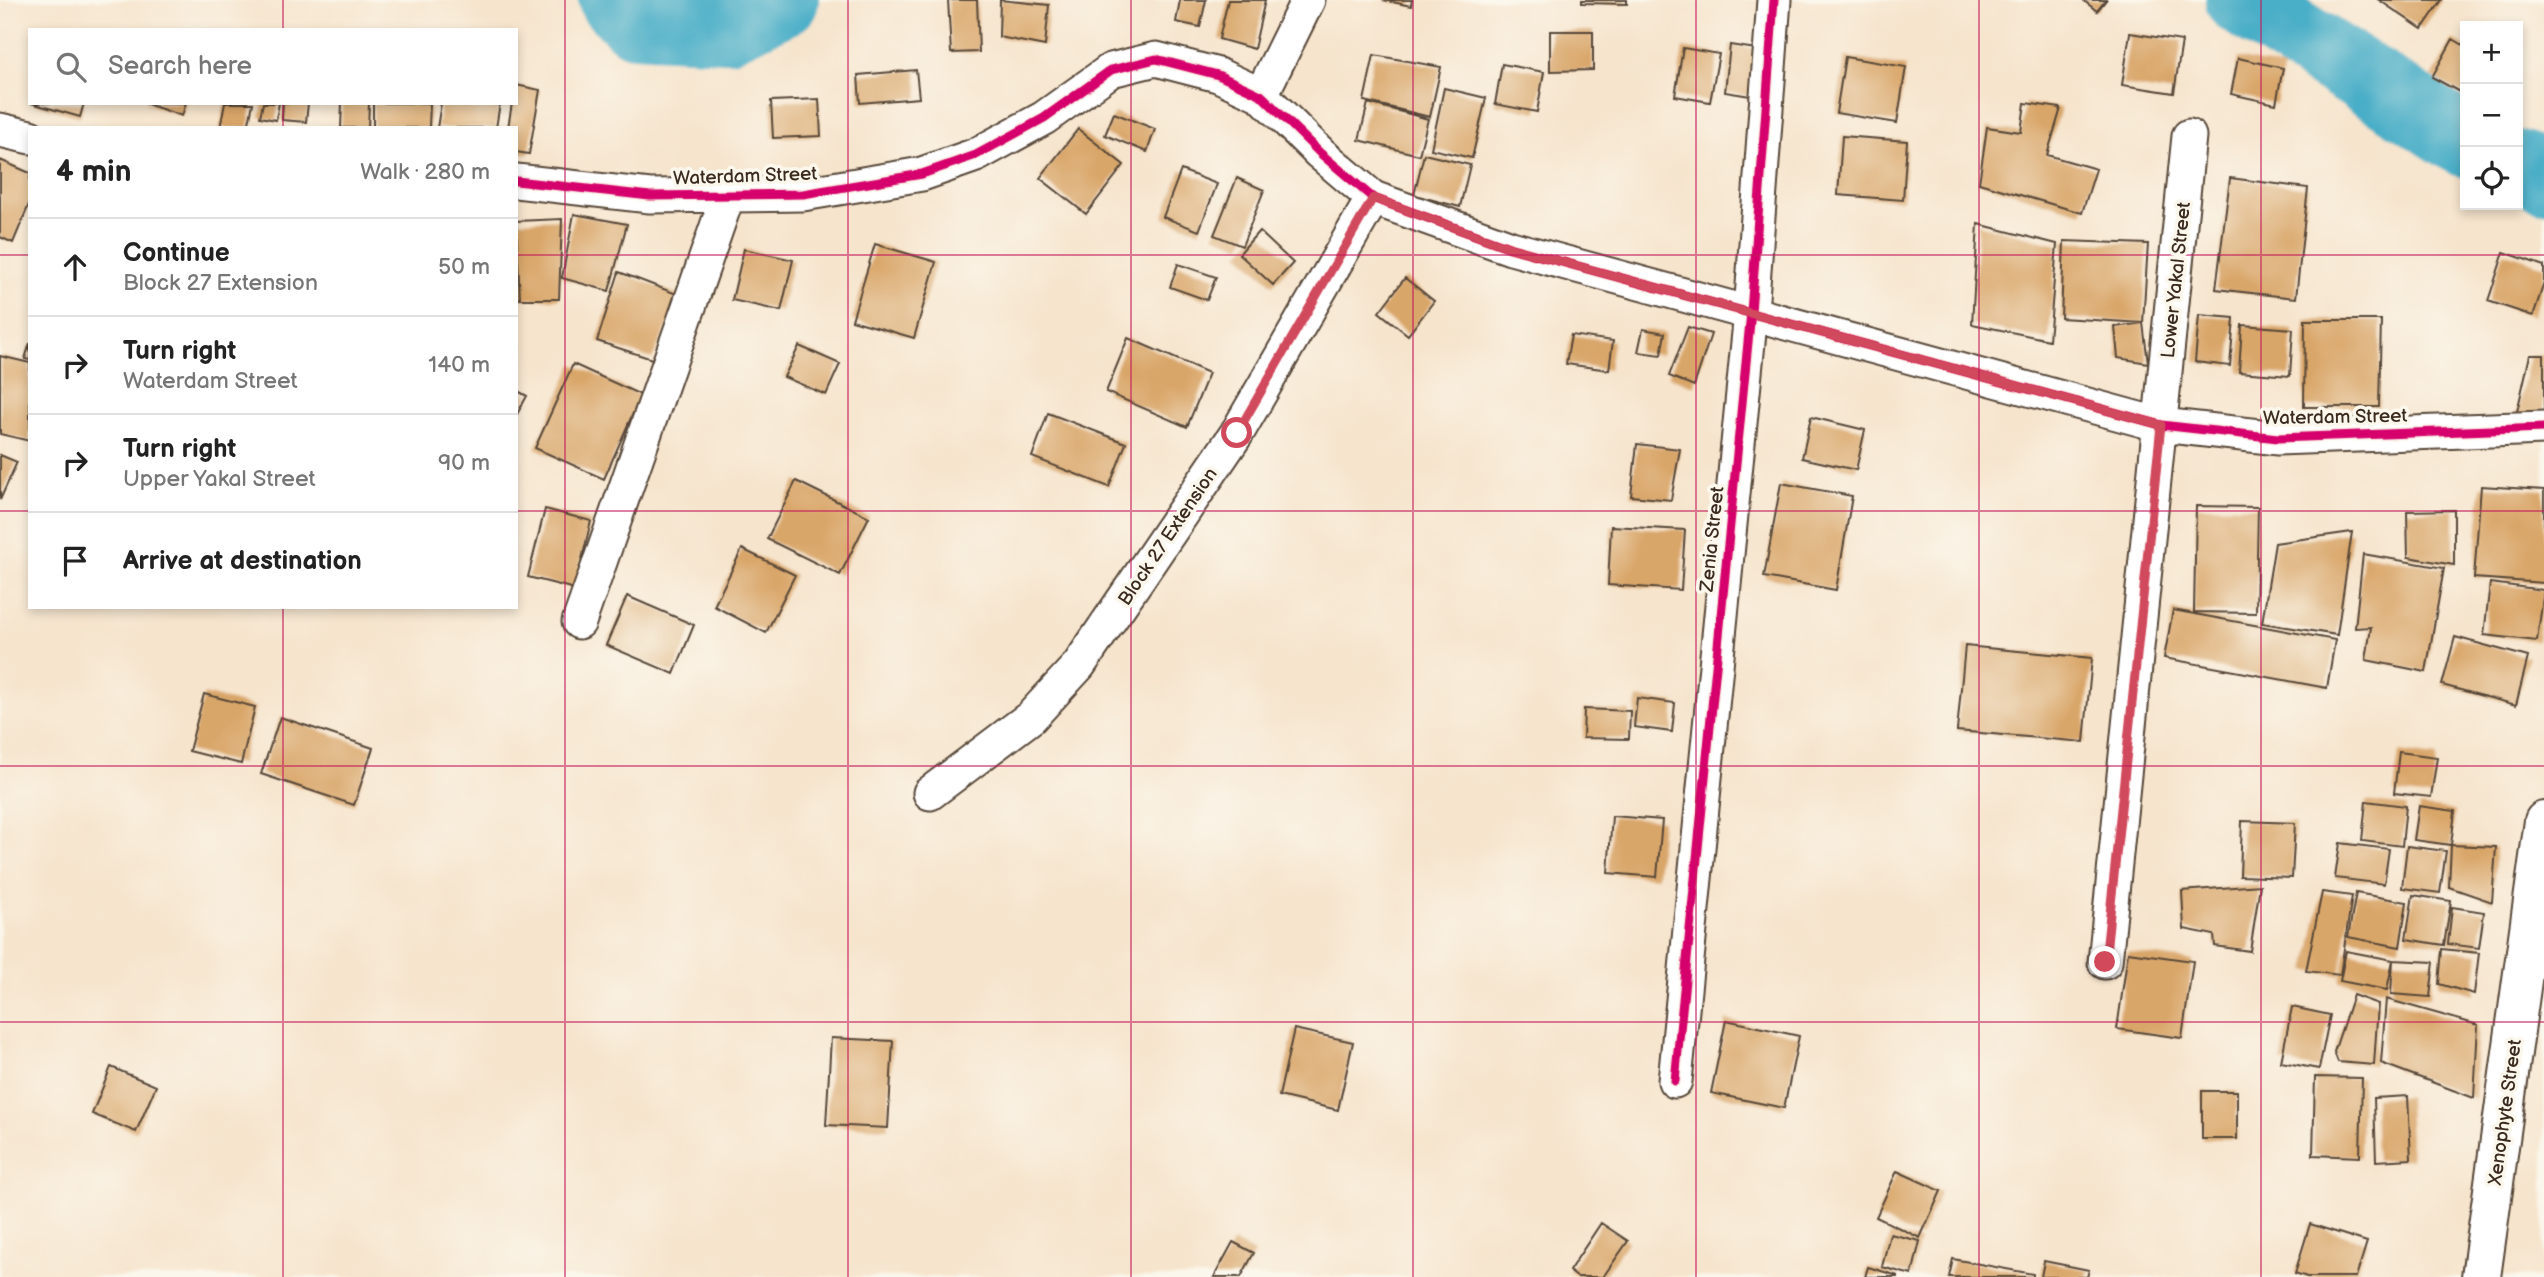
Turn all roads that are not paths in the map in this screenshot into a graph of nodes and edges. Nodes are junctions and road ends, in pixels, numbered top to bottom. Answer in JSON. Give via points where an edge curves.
{"nodes":[{"id":1,"x":1308,"y":0,"type":"edge"},
{"id":2,"x":1774,"y":0,"type":"edge"},
{"id":3,"x":1261,"y":95,"type":"junction"},
{"id":4,"x":0,"y":130,"type":"edge"},
{"id":5,"x":2189,"y":136,"type":"dead end"},
{"id":6,"x":28,"y":137,"type":"edge"},
{"id":7,"x":518,"y":181,"type":"edge"},
{"id":8,"x":728,"y":195,"type":"junction"},
{"id":9,"x":1373,"y":198,"type":"junction"},
{"id":10,"x":1751,"y":312,"type":"junction"},
{"id":11,"x":2161,"y":425,"type":"junction"},
{"id":12,"x":2544,"y":428,"type":"edge"},
{"id":13,"x":579,"y":622,"type":"dead end"},
{"id":14,"x":930,"y":793,"type":"dead end"},
{"id":15,"x":2544,"y":821,"type":"edge"},
{"id":16,"x":2105,"y":962,"type":"dead end"},
{"id":17,"x":1675,"y":1081,"type":"dead end"},
{"id":18,"x":2481,"y":1277,"type":"edge"}],
"edges":[{"from":1,"to":3,"type":"street"},
{"from":2,"to":10,"type":"street","name":"Zenia Street"},
{"from":3,"to":8,"type":"street","name":"Waterdam Street","via":[[1218,75],[1156,58],[1137,61],[1111,70],[1044,118],[976,155],[922,174],[803,194]]},
{"from":3,"to":9,"type":"street","name":"Waterdam Street"},
{"from":4,"to":6,"type":"street"},
{"from":5,"to":11,"type":"street","name":"Lower Yakal Street"},
{"from":7,"to":8,"type":"street","name":"Waterdam Street","via":[[650,196]]},
{"from":8,"to":13,"type":"street"},
{"from":9,"to":10,"type":"street","name":"Waterdam Street","via":[[1511,248]]},
{"from":9,"to":14,"type":"street","name":"Block 27 Extension","via":[[1237,433],[1079,665],[1031,717]]},
{"from":10,"to":11,"type":"street","name":"Waterdam Street"},
{"from":10,"to":17,"type":"street","name":"Zenia Street"},
{"from":11,"to":12,"type":"street","name":"Waterdam Street","via":[[2278,438]]},
{"from":11,"to":16,"type":"street","name":"Lower Yakal Street"},
{"from":15,"to":18,"type":"street","name":"Xenophyte Street"}]}
